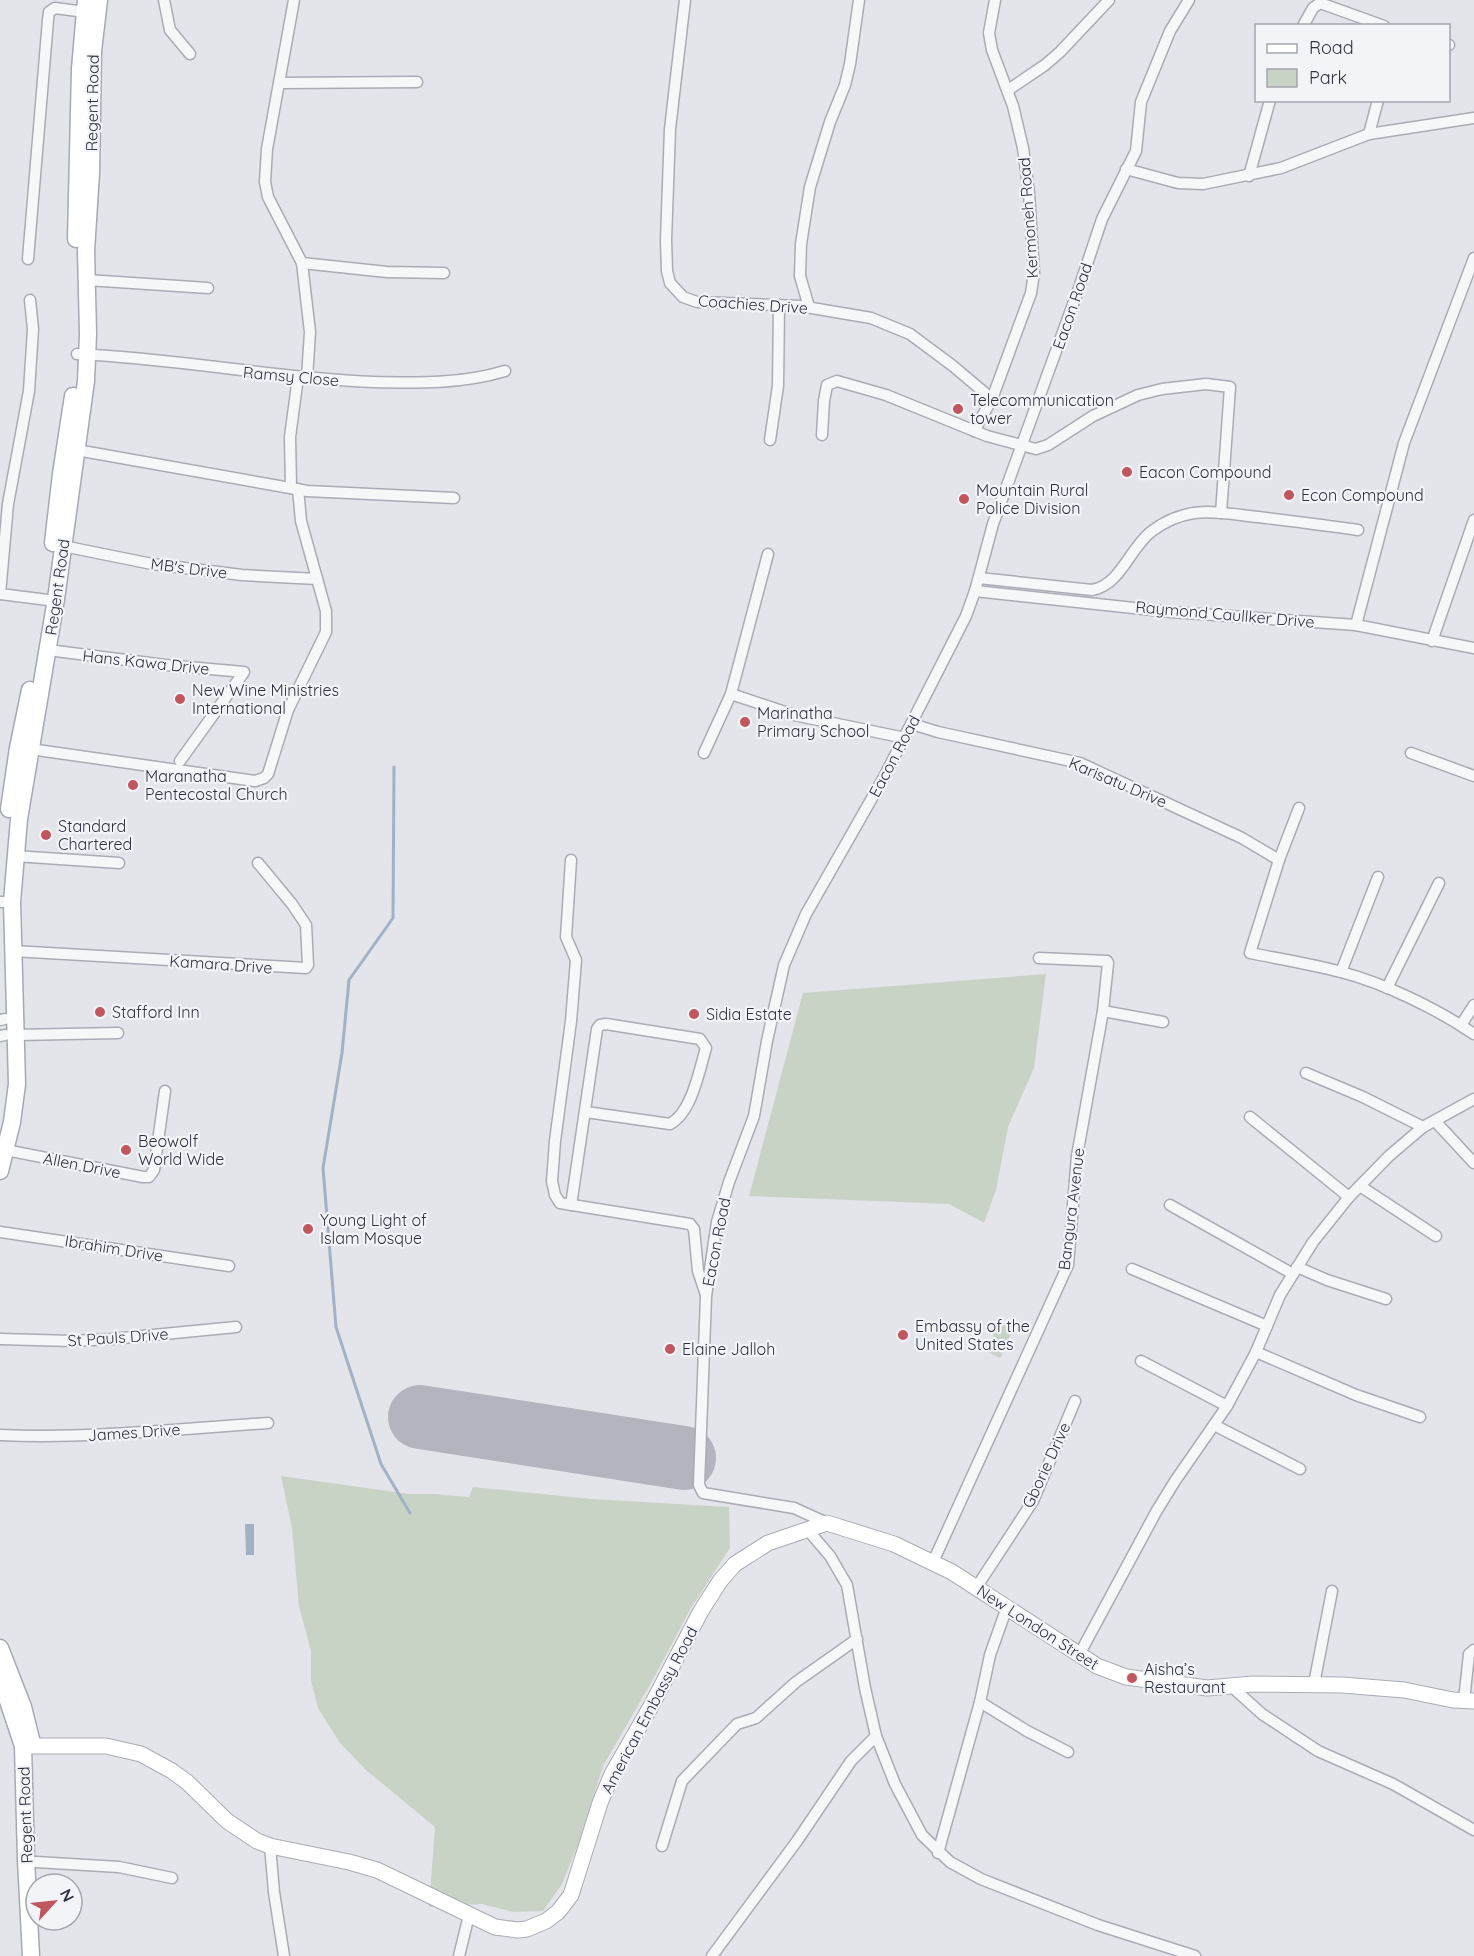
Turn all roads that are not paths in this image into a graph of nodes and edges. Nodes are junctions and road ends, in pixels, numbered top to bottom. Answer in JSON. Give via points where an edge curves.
{"nodes":[{"id":1,"x":99,"y":0,"type":"edge"},
{"id":2,"x":164,"y":0,"type":"edge"},
{"id":3,"x":294,"y":0,"type":"edge"},
{"id":4,"x":685,"y":0,"type":"edge"},
{"id":5,"x":859,"y":0,"type":"edge"},
{"id":6,"x":996,"y":0,"type":"edge"},
{"id":7,"x":1109,"y":0,"type":"edge"},
{"id":8,"x":1189,"y":0,"type":"edge"},
{"id":9,"x":86,"y":6,"type":"edge"},
{"id":10,"x":1305,"y":24,"type":"edge"},
{"id":11,"x":1378,"y":24,"type":"edge"},
{"id":12,"x":190,"y":54,"type":"dead end"},
{"id":13,"x":417,"y":82,"type":"dead end"},
{"id":14,"x":280,"y":83,"type":"junction"},
{"id":15,"x":1008,"y":90,"type":"junction"},
{"id":16,"x":1269,"y":102,"type":"edge"},
{"id":17,"x":1377,"y":102,"type":"edge"},
{"id":18,"x":1474,"y":118,"type":"edge"},
{"id":19,"x":1369,"y":134,"type":"junction"},
{"id":20,"x":85,"y":161,"type":"junction"},
{"id":21,"x":1126,"y":169,"type":"junction"},
{"id":22,"x":1249,"y":176,"type":"junction"},
{"id":23,"x":83,"y":204,"type":"junction"},
{"id":24,"x":1474,"y":258,"type":"edge"},
{"id":25,"x":28,"y":259,"type":"dead end"},
{"id":26,"x":302,"y":263,"type":"junction"},
{"id":27,"x":444,"y":273,"type":"dead end"},
{"id":28,"x":87,"y":280,"type":"junction"},
{"id":29,"x":1468,"y":287,"type":"edge"},
{"id":30,"x":208,"y":288,"type":"dead end"},
{"id":31,"x":30,"y":300,"type":"dead end"},
{"id":32,"x":779,"y":305,"type":"junction"},
{"id":33,"x":809,"y":307,"type":"junction"},
{"id":34,"x":83,"y":354,"type":"junction"},
{"id":35,"x":505,"y":371,"type":"dead end"},
{"id":36,"x":302,"y":378,"type":"junction"},
{"id":37,"x":992,"y":399,"type":"junction"},
{"id":38,"x":974,"y":431,"type":"junction"},
{"id":39,"x":822,"y":435,"type":"dead end"},
{"id":40,"x":770,"y":440,"type":"dead end"},
{"id":41,"x":1020,"y":445,"type":"junction"},
{"id":42,"x":71,"y":449,"type":"junction"},
{"id":43,"x":294,"y":488,"type":"junction"},
{"id":44,"x":454,"y":498,"type":"dead end"},
{"id":45,"x":1221,"y":513,"type":"junction"},
{"id":46,"x":1474,"y":520,"type":"edge"},
{"id":47,"x":1358,"y":530,"type":"dead end"},
{"id":48,"x":63,"y":546,"type":"junction"},
{"id":49,"x":768,"y":554,"type":"dead end"},
{"id":50,"x":979,"y":578,"type":"junction"},
{"id":51,"x":316,"y":579,"type":"junction"},
{"id":52,"x":975,"y":591,"type":"junction"},
{"id":53,"x":0,"y":594,"type":"edge"},
{"id":54,"x":50,"y":601,"type":"junction"},
{"id":55,"x":1356,"y":625,"type":"junction"},
{"id":56,"x":1432,"y":641,"type":"junction"},
{"id":57,"x":1474,"y":648,"type":"edge"},
{"id":58,"x":48,"y":650,"type":"junction"},
{"id":59,"x":731,"y":694,"type":"junction"},
{"id":60,"x":912,"y":724,"type":"junction"},
{"id":61,"x":905,"y":738,"type":"junction"},
{"id":62,"x":30,"y":749,"type":"junction"},
{"id":63,"x":704,"y":753,"type":"dead end"},
{"id":64,"x":1412,"y":753,"type":"dead end"},
{"id":65,"x":180,"y":761,"type":"dead end"},
{"id":66,"x":1474,"y":776,"type":"edge"},
{"id":67,"x":15,"y":807,"type":"junction"},
{"id":68,"x":1299,"y":808,"type":"dead end"},
{"id":69,"x":15,"y":856,"type":"junction"},
{"id":70,"x":571,"y":860,"type":"dead end"},
{"id":71,"x":1280,"y":860,"type":"junction"},
{"id":72,"x":119,"y":863,"type":"dead end"},
{"id":73,"x":258,"y":863,"type":"dead end"},
{"id":74,"x":1377,"y":877,"type":"dead end"},
{"id":75,"x":1439,"y":883,"type":"dead end"},
{"id":76,"x":5,"y":902,"type":"edge"},
{"id":77,"x":14,"y":951,"type":"junction"},
{"id":78,"x":1039,"y":958,"type":"dead end"},
{"id":79,"x":1341,"y":972,"type":"junction"},
{"id":80,"x":1387,"y":988,"type":"junction"},
{"id":81,"x":1474,"y":1005,"type":"edge"},
{"id":82,"x":1102,"y":1011,"type":"junction"},
{"id":83,"x":1163,"y":1022,"type":"dead end"},
{"id":84,"x":1461,"y":1025,"type":"junction"},
{"id":85,"x":5,"y":1029,"type":"edge"},
{"id":86,"x":118,"y":1033,"type":"dead end"},
{"id":87,"x":1474,"y":1034,"type":"edge"},
{"id":88,"x":1306,"y":1073,"type":"dead end"},
{"id":89,"x":165,"y":1091,"type":"dead end"},
{"id":90,"x":1474,"y":1099,"type":"edge"},
{"id":91,"x":586,"y":1112,"type":"junction"},
{"id":92,"x":1250,"y":1117,"type":"dead end"},
{"id":93,"x":1435,"y":1121,"type":"junction"},
{"id":94,"x":0,"y":1127,"type":"edge"},
{"id":95,"x":1423,"y":1127,"type":"junction"},
{"id":96,"x":3,"y":1150,"type":"edge"},
{"id":97,"x":1474,"y":1163,"type":"edge"},
{"id":98,"x":0,"y":1171,"type":"edge"},
{"id":99,"x":1360,"y":1186,"type":"junction"},
{"id":100,"x":1349,"y":1197,"type":"junction"},
{"id":101,"x":571,"y":1205,"type":"junction"},
{"id":102,"x":1170,"y":1205,"type":"dead end"},
{"id":103,"x":0,"y":1232,"type":"edge"},
{"id":104,"x":1436,"y":1236,"type":"dead end"},
{"id":105,"x":229,"y":1266,"type":"dead end"},
{"id":106,"x":1132,"y":1269,"type":"dead end"},
{"id":107,"x":1295,"y":1270,"type":"junction"},
{"id":108,"x":706,"y":1296,"type":"junction"},
{"id":109,"x":1386,"y":1299,"type":"dead end"},
{"id":110,"x":1267,"y":1326,"type":"junction"},
{"id":111,"x":236,"y":1327,"type":"dead end"},
{"id":112,"x":0,"y":1339,"type":"edge"},
{"id":113,"x":1256,"y":1352,"type":"junction"},
{"id":114,"x":1141,"y":1361,"type":"dead end"},
{"id":115,"x":1075,"y":1401,"type":"dead end"},
{"id":116,"x":1227,"y":1406,"type":"junction"},
{"id":117,"x":1420,"y":1417,"type":"dead end"},
{"id":118,"x":268,"y":1423,"type":"dead end"},
{"id":119,"x":1214,"y":1425,"type":"junction"},
{"id":120,"x":0,"y":1435,"type":"edge"},
{"id":121,"x":1300,"y":1469,"type":"dead end"},
{"id":122,"x":827,"y":1523,"type":"junction"},
{"id":123,"x":807,"y":1529,"type":"junction"},
{"id":124,"x":933,"y":1562,"type":"junction"},
{"id":125,"x":976,"y":1588,"type":"junction"},
{"id":126,"x":1332,"y":1591,"type":"dead end"},
{"id":127,"x":1007,"y":1607,"type":"junction"},
{"id":128,"x":857,"y":1639,"type":"junction"},
{"id":129,"x":0,"y":1648,"type":"edge"},
{"id":130,"x":1474,"y":1650,"type":"edge"},
{"id":131,"x":1079,"y":1655,"type":"junction"},
{"id":132,"x":0,"y":1677,"type":"edge"},
{"id":133,"x":1314,"y":1684,"type":"junction"},
{"id":134,"x":1232,"y":1687,"type":"junction"},
{"id":135,"x":1469,"y":1701,"type":"edge"},
{"id":136,"x":980,"y":1702,"type":"junction"},
{"id":137,"x":876,"y":1736,"type":"junction"},
{"id":138,"x":27,"y":1745,"type":"junction"},
{"id":139,"x":1068,"y":1752,"type":"dead end"},
{"id":140,"x":1474,"y":1830,"type":"edge"},
{"id":141,"x":270,"y":1846,"type":"junction"},
{"id":142,"x":662,"y":1846,"type":"dead end"},
{"id":143,"x":939,"y":1853,"type":"junction"},
{"id":144,"x":36,"y":1862,"type":"junction"},
{"id":145,"x":36,"y":1872,"type":"edge"},
{"id":146,"x":172,"y":1878,"type":"dead end"},
{"id":147,"x":469,"y":1915,"type":"junction"},
{"id":148,"x":40,"y":1932,"type":"edge"},
{"id":149,"x":31,"y":1956,"type":"edge"},
{"id":150,"x":42,"y":1956,"type":"edge"},
{"id":151,"x":284,"y":1956,"type":"edge"},
{"id":152,"x":459,"y":1956,"type":"edge"},
{"id":153,"x":712,"y":1956,"type":"edge"},
{"id":154,"x":1195,"y":1956,"type":"edge"}],
"edges":[{"from":1,"to":20,"type":"main road","name":"Regent Road"},
{"from":2,"to":12,"type":"street","via":[[170,30]]},
{"from":3,"to":14,"type":"street"},
{"from":4,"to":32,"type":"street","name":"Coachies Drive","via":[[670,129],[666,240],[670,283],[683,297],[697,302]]},
{"from":5,"to":33,"type":"street","via":[[845,85],[810,187],[800,276]]},
{"from":6,"to":15,"type":"street","name":"Kermoneh Road","via":[[988,33]]},
{"from":7,"to":15,"type":"street","via":[[1060,52]]},
{"from":8,"to":21,"type":"street","name":"Eacon Road","via":[[1170,31],[1145,92],[1138,144]]},
{"from":9,"to":20,"type":"main road","name":"Regent Road","via":[[80,69]]},
{"from":9,"to":25,"type":"street","via":[[54,8],[48,20]]},
{"from":10,"to":11,"type":"street","via":[[1320,3]]},
{"from":13,"to":14,"type":"street"},
{"from":14,"to":26,"type":"street","via":[[265,182],[268,197]]},
{"from":15,"to":37,"type":"street","name":"Kermoneh Road","via":[[1026,166],[1034,273]]},
{"from":16,"to":22,"type":"street"},
{"from":17,"to":19,"type":"street"},
{"from":18,"to":19,"type":"street"},
{"from":19,"to":22,"type":"street","via":[[1281,168]]},
{"from":20,"to":23,"type":"main road","name":"Regent Road"},
{"from":21,"to":22,"type":"street","via":[[1178,183],[1203,184]]},
{"from":21,"to":41,"type":"street","name":"Eacon Road","via":[[1102,219]]},
{"from":23,"to":28,"type":"main road","name":"Regent Road"},
{"from":23,"to":34,"type":"main road","name":"Regent Road"},
{"from":24,"to":29,"type":"street"},
{"from":26,"to":27,"type":"street","via":[[387,272]]},
{"from":26,"to":36,"type":"street","via":[[310,332]]},
{"from":28,"to":30,"type":"street"},
{"from":28,"to":34,"type":"main road","name":"Regent Road"},
{"from":29,"to":55,"type":"street","via":[[1404,443]]},
{"from":31,"to":53,"type":"street","via":[[33,329],[29,391],[8,504]]},
{"from":32,"to":33,"type":"street","name":"Coachies Drive"},
{"from":32,"to":40,"type":"street","via":[[778,386]]},
{"from":33,"to":37,"type":"street","name":"Coachies Drive","via":[[871,318],[910,334]]},
{"from":34,"to":36,"type":"street","name":"Ramsy Close"},
{"from":34,"to":42,"type":"main road","name":"Regent Road"},
{"from":35,"to":36,"type":"street","name":"Ramsy Close","via":[[482,378],[433,383]]},
{"from":36,"to":43,"type":"street","via":[[290,437]]},
{"from":37,"to":38,"type":"street","name":"Kermoneh Road"},
{"from":38,"to":39,"type":"street","via":[[886,395],[837,381],[827,385]]},
{"from":38,"to":41,"type":"street"},
{"from":41,"to":45,"type":"street","via":[[1042,448],[1093,416],[1146,393],[1206,384],[1230,387]]},
{"from":41,"to":50,"type":"street","name":"Eacon Road"},
{"from":42,"to":43,"type":"street"},
{"from":42,"to":48,"type":"main road","name":"Regent Road"},
{"from":42,"to":54,"type":"main road","name":"Regent Road"},
{"from":43,"to":44,"type":"street"},
{"from":43,"to":51,"type":"street"},
{"from":45,"to":47,"type":"street"},
{"from":45,"to":50,"type":"street","via":[[1177,517],[1154,529],[1100,588]]},
{"from":46,"to":56,"type":"street"},
{"from":48,"to":51,"type":"street","name":"MB's Drive","via":[[152,564]]},
{"from":48,"to":54,"type":"main road","name":"Regent Road"},
{"from":49,"to":59,"type":"street"},
{"from":50,"to":52,"type":"street","name":"Eacon Road"},
{"from":51,"to":62,"type":"street","via":[[326,611],[325,636],[288,710],[264,778],[255,781]]},
{"from":52,"to":55,"type":"street","name":"Raymond Caullker Drive","via":[[1171,612]]},
{"from":52,"to":60,"type":"street","name":"Eacon Road"},
{"from":53,"to":54,"type":"street"},
{"from":54,"to":58,"type":"main road","name":"Regent Road"},
{"from":54,"to":67,"type":"main road","name":"Regent Road","via":[[18,748]]},
{"from":55,"to":56,"type":"street","name":"Raymond Caullker Drive"},
{"from":56,"to":57,"type":"street","name":"Raymond Caullker Drive"},
{"from":58,"to":62,"type":"main road","name":"Regent Road"},
{"from":58,"to":65,"type":"street","name":"Hans Kawa Drive","via":[[243,672]]},
{"from":59,"to":61,"type":"street","via":[[794,715]]},
{"from":59,"to":63,"type":"street"},
{"from":60,"to":61,"type":"street","name":"Eacon Road"},
{"from":60,"to":71,"type":"street","name":"Karisatu Drive","via":[[1080,763],[1242,838]]},
{"from":61,"to":108,"type":"street","name":"Eacon Road","via":[[806,914],[784,965],[754,1116],[717,1221]]},
{"from":62,"to":67,"type":"main road","name":"Regent Road"},
{"from":64,"to":66,"type":"street"},
{"from":67,"to":69,"type":"main road","name":"Regent Road"},
{"from":67,"to":76,"type":"main road","name":"Regent Road"},
{"from":68,"to":71,"type":"street"},
{"from":69,"to":72,"type":"street"},
{"from":69,"to":76,"type":"main road","name":"Regent Road"},
{"from":70,"to":101,"type":"street","via":[[566,937],[576,960],[552,1180],[560,1203]]},
{"from":71,"to":79,"type":"street","via":[[1250,953]]},
{"from":73,"to":77,"type":"street","name":"Kamara Drive","via":[[306,925],[306,968]]},
{"from":74,"to":79,"type":"street"},
{"from":75,"to":80,"type":"street"},
{"from":76,"to":77,"type":"main road","name":"Regent Road"},
{"from":76,"to":85,"type":"main road","name":"Regent Road"},
{"from":77,"to":85,"type":"main road","name":"Regent Road"},
{"from":78,"to":82,"type":"street","name":"Bangura Avenue","via":[[1107,961]]},
{"from":79,"to":80,"type":"street"},
{"from":80,"to":84,"type":"street"},
{"from":81,"to":84,"type":"street"},
{"from":82,"to":83,"type":"street"},
{"from":82,"to":124,"type":"street","name":"Bangura Avenue","via":[[1077,1156],[1068,1265]]},
{"from":84,"to":87,"type":"street"},
{"from":85,"to":86,"type":"street"},
{"from":85,"to":94,"type":"main road","name":"Regent Road","via":[[6,1083]]},
{"from":85,"to":96,"type":"main road","name":"Regent Road","via":[[15,1104]]},
{"from":88,"to":95,"type":"street"},
{"from":89,"to":96,"type":"street","name":"Allen Drive","via":[[154,1170],[149,1177]]},
{"from":90,"to":93,"type":"street"},
{"from":91,"to":91,"type":"street","via":[[600,1025],[648,1029],[704,1043],[706,1048],[691,1093],[678,1120],[670,1124]]},
{"from":91,"to":101,"type":"street"},
{"from":92,"to":100,"type":"street"},
{"from":93,"to":95,"type":"street"},
{"from":93,"to":97,"type":"street"},
{"from":95,"to":99,"type":"street"},
{"from":96,"to":98,"type":"main road","name":"Regent Road"},
{"from":99,"to":100,"type":"street"},
{"from":99,"to":104,"type":"street"},
{"from":100,"to":107,"type":"street"},
{"from":101,"to":108,"type":"street","via":[[690,1224]]},
{"from":102,"to":107,"type":"street"},
{"from":103,"to":105,"type":"street","name":"Ibrahim Drive"},
{"from":106,"to":110,"type":"street"},
{"from":107,"to":109,"type":"street"},
{"from":107,"to":110,"type":"street"},
{"from":108,"to":122,"type":"street","name":"Eacon Road","via":[[699,1485],[703,1493],[737,1495],[795,1508]]},
{"from":110,"to":113,"type":"street"},
{"from":111,"to":112,"type":"street","name":"St Pauls Drive","via":[[112,1339]]},
{"from":113,"to":116,"type":"street"},
{"from":113,"to":117,"type":"street","via":[[1356,1395]]},
{"from":114,"to":116,"type":"street"},
{"from":115,"to":125,"type":"street","name":"Gborie Drive","via":[[1032,1501]]},
{"from":116,"to":119,"type":"street"},
{"from":118,"to":120,"type":"street","name":"James Drive","via":[[46,1437]]},
{"from":119,"to":121,"type":"street"},
{"from":119,"to":131,"type":"street","via":[[1161,1504]]},
{"from":122,"to":123,"type":"street","name":"American Embassy Road"},
{"from":122,"to":124,"type":"street","name":"New London Street"},
{"from":123,"to":128,"type":"street","via":[[830,1556],[847,1585]]},
{"from":123,"to":147,"type":"street","name":"American Embassy Road","via":[[756,1549],[720,1581],[612,1774],[564,1905],[546,1921],[527,1929],[495,1927]]},
{"from":124,"to":125,"type":"street","name":"New London Street"},
{"from":125,"to":127,"type":"street","name":"New London Street"},
{"from":126,"to":133,"type":"street"},
{"from":127,"to":131,"type":"street","name":"New London Street"},
{"from":127,"to":136,"type":"street","via":[[990,1655]]},
{"from":128,"to":137,"type":"street"},
{"from":128,"to":142,"type":"street","via":[[796,1682],[756,1718],[736,1724],[682,1781]]},
{"from":129,"to":138,"type":"main road","name":"Regent Road","via":[[23,1707]]},
{"from":130,"to":135,"type":"street","via":[[1469,1654]]},
{"from":131,"to":134,"type":"street","name":"New London Street","via":[[1126,1677],[1199,1687]]},
{"from":132,"to":138,"type":"main road","name":"Regent Road"},
{"from":133,"to":134,"type":"street","name":"New London Street"},
{"from":133,"to":135,"type":"street","name":"New London Street","via":[[1404,1690]]},
{"from":134,"to":140,"type":"street","via":[[1262,1714],[1318,1751],[1393,1784]]},
{"from":136,"to":139,"type":"street"},
{"from":136,"to":143,"type":"street"},
{"from":137,"to":143,"type":"street","via":[[908,1812]]},
{"from":137,"to":153,"type":"street","via":[[851,1761]]},
{"from":138,"to":141,"type":"street","name":"American Embassy Road","via":[[106,1746],[141,1754],[187,1782],[227,1821]]},
{"from":138,"to":144,"type":"main road","name":"Regent Road","via":[[37,1797]]},
{"from":138,"to":149,"type":"main road","name":"Regent Road"},
{"from":141,"to":147,"type":"street","name":"American Embassy Road","via":[[377,1870]]},
{"from":141,"to":151,"type":"street"},
{"from":143,"to":154,"type":"street","via":[[981,1879],[1098,1925]]},
{"from":144,"to":145,"type":"main road","name":"Regent Road"},
{"from":144,"to":146,"type":"street","via":[[119,1867]]},
{"from":147,"to":152,"type":"street"},
{"from":148,"to":150,"type":"main road"}]}
